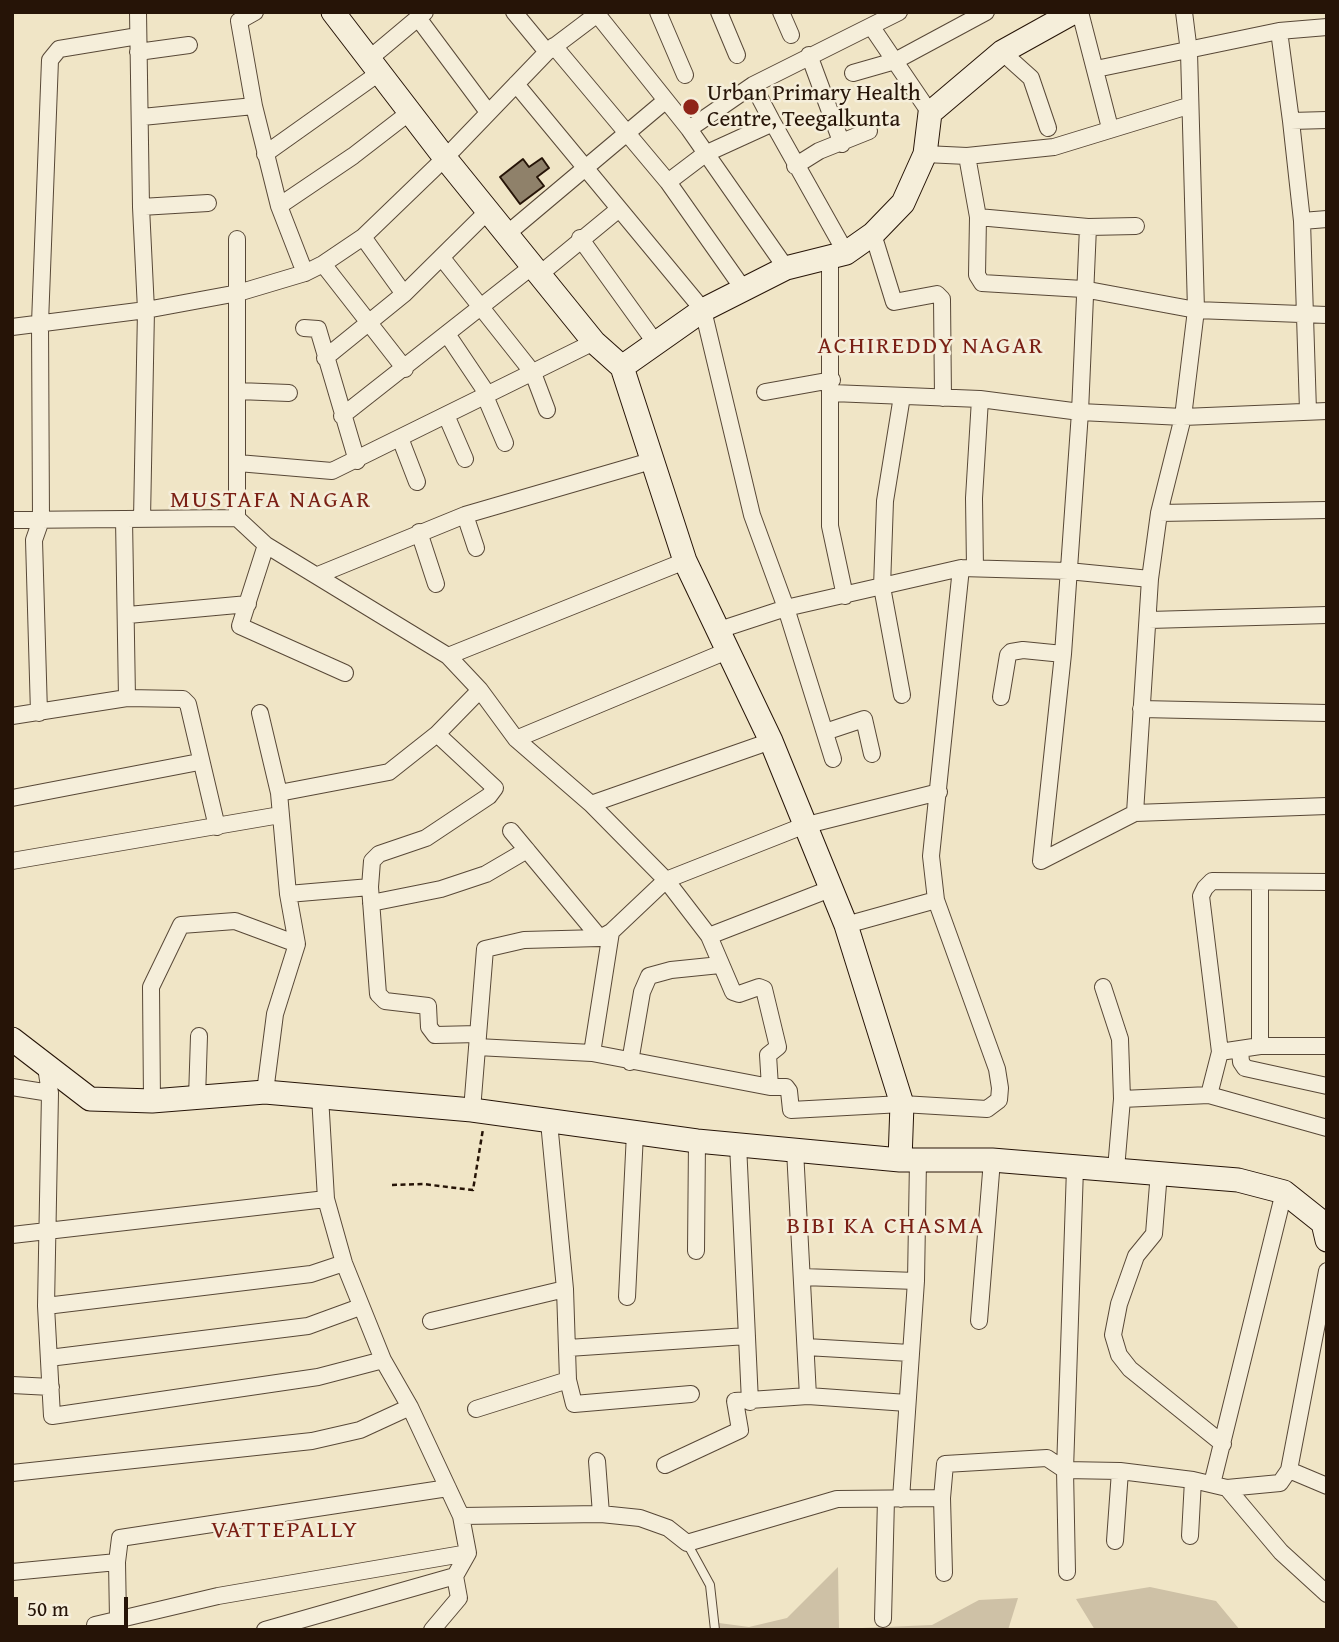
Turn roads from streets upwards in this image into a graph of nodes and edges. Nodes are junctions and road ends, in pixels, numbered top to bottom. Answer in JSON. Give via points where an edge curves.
{"nodes":[{"id":1,"x":138,"y":12,"type":"edge"},
{"id":2,"x":255,"y":12,"type":"edge"},
{"id":3,"x":514,"y":12,"type":"edge"},
{"id":4,"x":658,"y":12,"type":"edge"},
{"id":5,"x":719,"y":12,"type":"edge"},
{"id":6,"x":781,"y":12,"type":"edge"},
{"id":7,"x":899,"y":12,"type":"edge"},
{"id":8,"x":986,"y":12,"type":"edge"},
{"id":9,"x":1077,"y":12,"type":"edge"},
{"id":10,"x":1184,"y":12,"type":"edge"},
{"id":11,"x":599,"y":13,"type":"edge"},
{"id":12,"x":338,"y":14,"type":"edge"},
{"id":13,"x":422,"y":15,"type":"edge"},
{"id":14,"x":1042,"y":19,"type":"edge"},
{"id":15,"x":871,"y":26,"type":"junction"},
{"id":16,"x":1327,"y":27,"type":"edge"},
{"id":17,"x":1279,"y":31,"type":"junction"},
{"id":18,"x":791,"y":35,"type":"dead end"},
{"id":19,"x":138,"y":44,"type":"junction"},
{"id":20,"x":189,"y":45,"type":"dead end"},
{"id":21,"x":551,"y":49,"type":"junction"},
{"id":22,"x":1002,"y":52,"type":"junction"},
{"id":23,"x":1189,"y":52,"type":"junction"},
{"id":24,"x":737,"y":55,"type":"dead end"},
{"id":25,"x":809,"y":55,"type":"junction"},
{"id":26,"x":895,"y":61,"type":"junction"},
{"id":27,"x":374,"y":66,"type":"junction"},
{"id":28,"x":1097,"y":69,"type":"junction"},
{"id":29,"x":853,"y":74,"type":"dead end"},
{"id":30,"x":685,"y":75,"type":"dead end"},
{"id":31,"x":516,"y":84,"type":"junction"},
{"id":32,"x":753,"y":85,"type":"junction"},
{"id":33,"x":666,"y":101,"type":"junction"},
{"id":34,"x":254,"y":106,"type":"junction"},
{"id":35,"x":1188,"y":106,"type":"junction"},
{"id":36,"x":410,"y":112,"type":"junction"},
{"id":37,"x":488,"y":112,"type":"junction"},
{"id":38,"x":930,"y":113,"type":"junction"},
{"id":39,"x":142,"y":117,"type":"junction"},
{"id":40,"x":1327,"y":120,"type":"edge"},
{"id":41,"x":1292,"y":121,"type":"junction"},
{"id":42,"x":773,"y":123,"type":"junction"},
{"id":43,"x":1048,"y":128,"type":"dead end"},
{"id":44,"x":1110,"y":128,"type":"junction"},
{"id":45,"x":689,"y":129,"type":"junction"},
{"id":46,"x":869,"y":131,"type":"dead end"},
{"id":47,"x":626,"y":133,"type":"junction"},
{"id":48,"x":842,"y":144,"type":"junction"},
{"id":49,"x":265,"y":154,"type":"junction"},
{"id":50,"x":705,"y":154,"type":"junction"},
{"id":51,"x":925,"y":154,"type":"junction"},
{"id":52,"x":967,"y":156,"type":"junction"},
{"id":53,"x":445,"y":158,"type":"junction"},
{"id":54,"x":586,"y":166,"type":"junction"},
{"id":55,"x":795,"y":166,"type":"junction"},
{"id":56,"x":668,"y":182,"type":"junction"},
{"id":57,"x":208,"y":203,"type":"dead end"},
{"id":58,"x":141,"y":206,"type":"junction"},
{"id":59,"x":279,"y":206,"type":"junction"},
{"id":60,"x":619,"y":209,"type":"junction"},
{"id":61,"x":489,"y":210,"type":"junction"},
{"id":62,"x":978,"y":217,"type":"junction"},
{"id":63,"x":1327,"y":219,"type":"edge"},
{"id":64,"x":1302,"y":220,"type":"junction"},
{"id":65,"x":1136,"y":226,"type":"dead end"},
{"id":66,"x":1088,"y":227,"type":"junction"},
{"id":67,"x":508,"y":233,"type":"junction"},
{"id":68,"x":873,"y":234,"type":"junction"},
{"id":69,"x":363,"y":237,"type":"junction"},
{"id":70,"x":237,"y":239,"type":"dead end"},
{"id":71,"x":580,"y":239,"type":"junction"},
{"id":72,"x":838,"y":254,"type":"junction"},
{"id":73,"x":443,"y":258,"type":"junction"},
{"id":74,"x":323,"y":264,"type":"junction"},
{"id":75,"x":786,"y":268,"type":"junction"},
{"id":76,"x":537,"y":269,"type":"junction"},
{"id":77,"x":305,"y":273,"type":"junction"},
{"id":78,"x":1083,"y":289,"type":"junction"},
{"id":79,"x":744,"y":290,"type":"junction"},
{"id":80,"x":239,"y":293,"type":"junction"},
{"id":81,"x":404,"y":294,"type":"junction"},
{"id":82,"x":483,"y":308,"type":"junction"},
{"id":83,"x":146,"y":310,"type":"junction"},
{"id":84,"x":703,"y":310,"type":"junction"},
{"id":85,"x":1195,"y":310,"type":"junction"},
{"id":86,"x":1327,"y":315,"type":"edge"},
{"id":87,"x":1306,"y":316,"type":"junction"},
{"id":88,"x":40,"y":323,"type":"junction"},
{"id":89,"x":370,"y":324,"type":"junction"},
{"id":90,"x":12,"y":327,"type":"edge"},
{"id":91,"x":304,"y":328,"type":"dead end"},
{"id":92,"x":447,"y":334,"type":"junction"},
{"id":93,"x":594,"y":342,"type":"junction"},
{"id":94,"x":657,"y":345,"type":"junction"},
{"id":95,"x":325,"y":358,"type":"junction"},
{"id":96,"x":622,"y":367,"type":"junction"},
{"id":97,"x":405,"y":369,"type":"junction"},
{"id":98,"x":533,"y":373,"type":"junction"},
{"id":99,"x":832,"y":387,"type":"junction"},
{"id":100,"x":238,"y":391,"type":"junction"},
{"id":101,"x":765,"y":392,"type":"dead end"},
{"id":102,"x":289,"y":393,"type":"dead end"},
{"id":103,"x":487,"y":395,"type":"junction"},
{"id":104,"x":902,"y":396,"type":"junction"},
{"id":105,"x":943,"y":398,"type":"junction"},
{"id":106,"x":980,"y":399,"type":"junction"},
{"id":107,"x":547,"y":410,"type":"dead end"},
{"id":108,"x":1308,"y":411,"type":"junction"},
{"id":109,"x":1327,"y":411,"type":"edge"},
{"id":110,"x":1080,"y":412,"type":"junction"},
{"id":111,"x":446,"y":415,"type":"junction"},
{"id":112,"x":342,"y":416,"type":"junction"},
{"id":113,"x":1183,"y":417,"type":"junction"},
{"id":114,"x":400,"y":438,"type":"junction"},
{"id":115,"x":505,"y":443,"type":"dead end"},
{"id":116,"x":465,"y":458,"type":"dead end"},
{"id":117,"x":357,"y":461,"type":"junction"},
{"id":118,"x":651,"y":461,"type":"junction"},
{"id":119,"x":238,"y":463,"type":"junction"},
{"id":120,"x":417,"y":482,"type":"dead end"},
{"id":121,"x":1327,"y":510,"type":"edge"},
{"id":122,"x":1158,"y":513,"type":"junction"},
{"id":123,"x":465,"y":515,"type":"junction"},
{"id":124,"x":237,"y":518,"type":"junction"},
{"id":125,"x":124,"y":519,"type":"junction"},
{"id":126,"x":142,"y":519,"type":"junction"},
{"id":127,"x":12,"y":520,"type":"edge"},
{"id":128,"x":41,"y":520,"type":"junction"},
{"id":129,"x":419,"y":532,"type":"junction"},
{"id":130,"x":266,"y":545,"type":"junction"},
{"id":131,"x":476,"y":548,"type":"dead end"},
{"id":132,"x":685,"y":561,"type":"junction"},
{"id":133,"x":968,"y":568,"type":"junction"},
{"id":134,"x":1068,"y":571,"type":"junction"},
{"id":135,"x":318,"y":575,"type":"junction"},
{"id":136,"x":1150,"y":579,"type":"junction"},
{"id":137,"x":436,"y":584,"type":"dead end"},
{"id":138,"x":882,"y":587,"type":"junction"},
{"id":139,"x":845,"y":596,"type":"junction"},
{"id":140,"x":248,"y":604,"type":"junction"},
{"id":141,"x":786,"y":608,"type":"junction"},
{"id":142,"x":128,"y":615,"type":"junction"},
{"id":143,"x":1327,"y":615,"type":"edge"},
{"id":144,"x":1149,"y":620,"type":"junction"},
{"id":145,"x":716,"y":631,"type":"junction"},
{"id":146,"x":727,"y":651,"type":"junction"},
{"id":147,"x":1063,"y":654,"type":"junction"},
{"id":148,"x":448,"y":656,"type":"junction"},
{"id":149,"x":345,"y":673,"type":"dead end"},
{"id":150,"x":480,"y":690,"type":"junction"},
{"id":151,"x":902,"y":695,"type":"dead end"},
{"id":152,"x":1000,"y":697,"type":"dead end"},
{"id":153,"x":127,"y":698,"type":"junction"},
{"id":154,"x":1141,"y":709,"type":"junction"},
{"id":155,"x":39,"y":713,"type":"junction"},
{"id":156,"x":260,"y":713,"type":"dead end"},
{"id":157,"x":1327,"y":713,"type":"edge"},
{"id":158,"x":12,"y":716,"type":"edge"},
{"id":159,"x":825,"y":732,"type":"junction"},
{"id":160,"x":437,"y":734,"type":"junction"},
{"id":161,"x":516,"y":739,"type":"junction"},
{"id":162,"x":771,"y":741,"type":"junction"},
{"id":163,"x":872,"y":754,"type":"dead end"},
{"id":164,"x":833,"y":759,"type":"dead end"},
{"id":165,"x":199,"y":762,"type":"junction"},
{"id":166,"x":939,"y":792,"type":"junction"},
{"id":167,"x":279,"y":793,"type":"junction"},
{"id":168,"x":12,"y":798,"type":"edge"},
{"id":169,"x":591,"y":804,"type":"junction"},
{"id":170,"x":1327,"y":806,"type":"edge"},
{"id":171,"x":1135,"y":813,"type":"junction"},
{"id":172,"x":280,"y":815,"type":"junction"},
{"id":173,"x":803,"y":826,"type":"junction"},
{"id":174,"x":217,"y":827,"type":"junction"},
{"id":175,"x":512,"y":831,"type":"dead end"},
{"id":176,"x":527,"y":850,"type":"junction"},
{"id":177,"x":12,"y":861,"type":"edge"},
{"id":178,"x":666,"y":880,"type":"junction"},
{"id":179,"x":1327,"y":882,"type":"edge"},
{"id":180,"x":1260,"y":884,"type":"junction"},
{"id":181,"x":830,"y":890,"type":"junction"},
{"id":182,"x":288,"y":894,"type":"junction"},
{"id":183,"x":371,"y":895,"type":"junction"},
{"id":184,"x":936,"y":900,"type":"junction"},
{"id":185,"x":846,"y":925,"type":"junction"},
{"id":186,"x":605,"y":935,"type":"junction"},
{"id":187,"x":709,"y":936,"type":"junction"},
{"id":188,"x":297,"y":944,"type":"junction"},
{"id":189,"x":720,"y":965,"type":"junction"},
{"id":190,"x":1103,"y":986,"type":"dead end"},
{"id":191,"x":199,"y":1036,"type":"dead end"},
{"id":192,"x":12,"y":1039,"type":"edge"},
{"id":193,"x":477,"y":1041,"type":"junction"},
{"id":194,"x":1260,"y":1046,"type":"junction"},
{"id":195,"x":1327,"y":1046,"type":"edge"},
{"id":196,"x":1240,"y":1049,"type":"junction"},
{"id":197,"x":1220,"y":1052,"type":"junction"},
{"id":198,"x":592,"y":1053,"type":"junction"},
{"id":199,"x":630,"y":1062,"type":"junction"},
{"id":200,"x":46,"y":1067,"type":"junction"},
{"id":201,"x":1327,"y":1086,"type":"edge"},
{"id":202,"x":12,"y":1087,"type":"edge"},
{"id":203,"x":770,"y":1087,"type":"junction"},
{"id":204,"x":265,"y":1092,"type":"junction"},
{"id":205,"x":50,"y":1093,"type":"junction"},
{"id":206,"x":1209,"y":1095,"type":"junction"},
{"id":207,"x":320,"y":1096,"type":"junction"},
{"id":208,"x":197,"y":1098,"type":"junction"},
{"id":209,"x":1122,"y":1099,"type":"junction"},
{"id":210,"x":152,"y":1101,"type":"junction"},
{"id":211,"x":902,"y":1104,"type":"junction"},
{"id":212,"x":479,"y":1111,"type":"junction"},
{"id":213,"x":549,"y":1122,"type":"junction"},
{"id":214,"x":1327,"y":1128,"type":"edge"},
{"id":215,"x":635,"y":1133,"type":"junction"},
{"id":216,"x":697,"y":1141,"type":"junction"},
{"id":217,"x":738,"y":1144,"type":"junction"},
{"id":218,"x":795,"y":1150,"type":"junction"},
{"id":219,"x":909,"y":1160,"type":"junction"},
{"id":220,"x":992,"y":1160,"type":"junction"},
{"id":221,"x":1075,"y":1168,"type":"junction"},
{"id":222,"x":1116,"y":1169,"type":"junction"},
{"id":223,"x":1159,"y":1172,"type":"junction"},
{"id":224,"x":1284,"y":1192,"type":"junction"},
{"id":225,"x":326,"y":1199,"type":"junction"},
{"id":226,"x":1325,"y":1229,"type":"edge"},
{"id":227,"x":46,"y":1230,"type":"junction"},
{"id":228,"x":12,"y":1235,"type":"edge"},
{"id":229,"x":696,"y":1251,"type":"dead end"},
{"id":230,"x":344,"y":1263,"type":"junction"},
{"id":231,"x":1327,"y":1271,"type":"edge"},
{"id":232,"x":802,"y":1277,"type":"junction"},
{"id":233,"x":916,"y":1281,"type":"junction"},
{"id":234,"x":565,"y":1289,"type":"junction"},
{"id":235,"x":627,"y":1297,"type":"dead end"},
{"id":236,"x":46,"y":1306,"type":"junction"},
{"id":237,"x":360,"y":1307,"type":"junction"},
{"id":238,"x":431,"y":1321,"type":"dead end"},
{"id":239,"x":979,"y":1321,"type":"dead end"},
{"id":240,"x":747,"y":1336,"type":"junction"},
{"id":241,"x":806,"y":1347,"type":"junction"},
{"id":242,"x":568,"y":1348,"type":"junction"},
{"id":243,"x":910,"y":1353,"type":"junction"},
{"id":244,"x":49,"y":1358,"type":"junction"},
{"id":245,"x":383,"y":1360,"type":"junction"},
{"id":246,"x":568,"y":1380,"type":"junction"},
{"id":247,"x":12,"y":1385,"type":"edge"},
{"id":248,"x":51,"y":1387,"type":"junction"},
{"id":249,"x":691,"y":1394,"type":"dead end"},
{"id":250,"x":808,"y":1396,"type":"junction"},
{"id":251,"x":750,"y":1402,"type":"junction"},
{"id":252,"x":907,"y":1403,"type":"junction"},
{"id":253,"x":410,"y":1407,"type":"junction"},
{"id":254,"x":476,"y":1409,"type":"dead end"},
{"id":255,"x":1223,"y":1444,"type":"junction"},
{"id":256,"x":597,"y":1461,"type":"dead end"},
{"id":257,"x":665,"y":1465,"type":"dead end"},
{"id":258,"x":1065,"y":1470,"type":"junction"},
{"id":259,"x":1289,"y":1470,"type":"junction"},
{"id":260,"x":1120,"y":1471,"type":"junction"},
{"id":261,"x":12,"y":1473,"type":"edge"},
{"id":262,"x":1194,"y":1480,"type":"junction"},
{"id":263,"x":1220,"y":1486,"type":"junction"},
{"id":264,"x":1327,"y":1486,"type":"edge"},
{"id":265,"x":448,"y":1488,"type":"junction"},
{"id":266,"x":942,"y":1498,"type":"junction"},
{"id":267,"x":894,"y":1499,"type":"junction"},
{"id":268,"x":601,"y":1514,"type":"junction"},
{"id":269,"x":461,"y":1516,"type":"junction"},
{"id":270,"x":1190,"y":1536,"type":"dead end"},
{"id":271,"x":1115,"y":1541,"type":"dead end"},
{"id":272,"x":468,"y":1553,"type":"junction"},
{"id":273,"x":117,"y":1562,"type":"junction"},
{"id":274,"x":12,"y":1572,"type":"edge"},
{"id":275,"x":1067,"y":1572,"type":"dead end"},
{"id":276,"x":944,"y":1573,"type":"dead end"},
{"id":277,"x":455,"y":1576,"type":"junction"},
{"id":278,"x":1327,"y":1594,"type":"edge"},
{"id":279,"x":118,"y":1619,"type":"junction"},
{"id":280,"x":883,"y":1619,"type":"dead end"},
{"id":281,"x":313,"y":1623,"type":"edge"},
{"id":282,"x":95,"y":1630,"type":"edge"},
{"id":283,"x":265,"y":1630,"type":"edge"},
{"id":284,"x":432,"y":1630,"type":"edge"}],
"edges":[{"from":1,"to":19,"type":"street"},
{"from":2,"to":34,"type":"street","via":[[239,21]]},
{"from":3,"to":21,"type":"street"},
{"from":4,"to":30,"type":"street"},
{"from":5,"to":24,"type":"street"},
{"from":6,"to":18,"type":"street"},
{"from":7,"to":15,"type":"street"},
{"from":8,"to":26,"type":"street"},
{"from":9,"to":14,"type":"street"},
{"from":9,"to":28,"type":"street"},
{"from":10,"to":23,"type":"street"},
{"from":11,"to":21,"type":"street"},
{"from":11,"to":33,"type":"street"},
{"from":12,"to":27,"type":"street"},
{"from":13,"to":27,"type":"street"},
{"from":13,"to":37,"type":"street"},
{"from":14,"to":22,"type":"street"},
{"from":15,"to":25,"type":"street"},
{"from":15,"to":26,"type":"street"},
{"from":16,"to":17,"type":"street"},
{"from":17,"to":23,"type":"street"},
{"from":17,"to":41,"type":"street"},
{"from":19,"to":20,"type":"street"},
{"from":19,"to":39,"type":"street"},
{"from":19,"to":88,"type":"street","via":[[59,48],[50,60]]},
{"from":21,"to":31,"type":"street"},
{"from":21,"to":47,"type":"street"},
{"from":22,"to":38,"type":"street"},
{"from":22,"to":43,"type":"street","via":[[1031,78]]},
{"from":23,"to":28,"type":"street"},
{"from":23,"to":35,"type":"street"},
{"from":25,"to":32,"type":"street"},
{"from":25,"to":48,"type":"street"},
{"from":26,"to":29,"type":"street"},
{"from":26,"to":38,"type":"street"},
{"from":27,"to":36,"type":"street"},
{"from":27,"to":49,"type":"street"},
{"from":28,"to":44,"type":"street"},
{"from":31,"to":37,"type":"street"},
{"from":31,"to":54,"type":"street"},
{"from":32,"to":42,"type":"street"},
{"from":32,"to":45,"type":"street"},
{"from":33,"to":45,"type":"street"},
{"from":33,"to":47,"type":"street"},
{"from":34,"to":39,"type":"street"},
{"from":34,"to":49,"type":"street"},
{"from":35,"to":44,"type":"street"},
{"from":35,"to":85,"type":"street"},
{"from":36,"to":53,"type":"street"},
{"from":36,"to":59,"type":"street"},
{"from":37,"to":53,"type":"street"},
{"from":38,"to":51,"type":"street"},
{"from":39,"to":58,"type":"street"},
{"from":40,"to":41,"type":"street"},
{"from":41,"to":64,"type":"street"},
{"from":42,"to":50,"type":"street"},
{"from":42,"to":55,"type":"street"},
{"from":44,"to":52,"type":"street","via":[[1054,147]]},
{"from":45,"to":50,"type":"street"},
{"from":46,"to":48,"type":"street"},
{"from":47,"to":54,"type":"street"},
{"from":47,"to":56,"type":"street"},
{"from":48,"to":55,"type":"street","via":[[818,151]]},
{"from":49,"to":59,"type":"street"},
{"from":50,"to":56,"type":"street"},
{"from":50,"to":75,"type":"street"},
{"from":51,"to":52,"type":"street"},
{"from":51,"to":68,"type":"street","via":[[903,203]]},
{"from":52,"to":62,"type":"street"},
{"from":53,"to":61,"type":"street"},
{"from":53,"to":69,"type":"street"},
{"from":54,"to":60,"type":"street"},
{"from":54,"to":67,"type":"street"},
{"from":55,"to":72,"type":"street"},
{"from":56,"to":79,"type":"street"},
{"from":57,"to":58,"type":"street"},
{"from":58,"to":83,"type":"street"},
{"from":59,"to":77,"type":"street"},
{"from":60,"to":71,"type":"street"},
{"from":60,"to":84,"type":"street"},
{"from":61,"to":67,"type":"street"},
{"from":61,"to":73,"type":"street"},
{"from":62,"to":66,"type":"street"},
{"from":62,"to":78,"type":"street","via":[[977,275],[982,283]]},
{"from":63,"to":64,"type":"street"},
{"from":64,"to":87,"type":"street"},
{"from":65,"to":66,"type":"street"},
{"from":66,"to":78,"type":"street"},
{"from":67,"to":76,"type":"street"},
{"from":68,"to":72,"type":"street"},
{"from":68,"to":105,"type":"street","via":[[894,302],[937,295],[942,299]]},
{"from":69,"to":74,"type":"street"},
{"from":69,"to":81,"type":"street"},
{"from":70,"to":80,"type":"street"},
{"from":71,"to":76,"type":"street"},
{"from":71,"to":94,"type":"street"},
{"from":72,"to":75,"type":"street"},
{"from":72,"to":99,"type":"street"},
{"from":73,"to":81,"type":"street"},
{"from":73,"to":82,"type":"street"},
{"from":74,"to":77,"type":"street"},
{"from":74,"to":89,"type":"street"},
{"from":75,"to":79,"type":"street"},
{"from":76,"to":82,"type":"street"},
{"from":76,"to":93,"type":"street"},
{"from":77,"to":80,"type":"street"},
{"from":78,"to":85,"type":"street"},
{"from":78,"to":110,"type":"street"},
{"from":79,"to":84,"type":"street"},
{"from":80,"to":83,"type":"street"},
{"from":80,"to":100,"type":"street"},
{"from":81,"to":89,"type":"street"},
{"from":82,"to":92,"type":"street"},
{"from":82,"to":98,"type":"street"},
{"from":83,"to":88,"type":"street"},
{"from":83,"to":126,"type":"street"},
{"from":84,"to":94,"type":"street"},
{"from":84,"to":141,"type":"street","via":[[752,515]]},
{"from":85,"to":87,"type":"street"},
{"from":85,"to":113,"type":"street"},
{"from":86,"to":87,"type":"street"},
{"from":87,"to":108,"type":"street"},
{"from":88,"to":90,"type":"street"},
{"from":88,"to":128,"type":"street"},
{"from":89,"to":95,"type":"street"},
{"from":89,"to":97,"type":"street"},
{"from":91,"to":95,"type":"street","via":[[318,330]]},
{"from":92,"to":97,"type":"street"},
{"from":92,"to":103,"type":"street"},
{"from":93,"to":96,"type":"street"},
{"from":93,"to":98,"type":"street"},
{"from":94,"to":96,"type":"street"},
{"from":95,"to":112,"type":"street"},
{"from":96,"to":118,"type":"street"},
{"from":97,"to":112,"type":"street"},
{"from":98,"to":103,"type":"street"},
{"from":98,"to":107,"type":"street"},
{"from":99,"to":101,"type":"street"},
{"from":99,"to":104,"type":"street"},
{"from":99,"to":139,"type":"street","via":[[830,526]]},
{"from":100,"to":102,"type":"street"},
{"from":100,"to":119,"type":"street"},
{"from":103,"to":111,"type":"street"},
{"from":103,"to":115,"type":"street"},
{"from":104,"to":105,"type":"street"},
{"from":104,"to":138,"type":"street","via":[[885,501]]},
{"from":105,"to":106,"type":"street"},
{"from":106,"to":110,"type":"street"},
{"from":106,"to":133,"type":"street"},
{"from":108,"to":109,"type":"street"},
{"from":108,"to":113,"type":"street"},
{"from":110,"to":113,"type":"street"},
{"from":110,"to":134,"type":"street"},
{"from":111,"to":114,"type":"street"},
{"from":111,"to":116,"type":"street"},
{"from":112,"to":117,"type":"street"},
{"from":113,"to":122,"type":"street"},
{"from":114,"to":117,"type":"street"},
{"from":114,"to":120,"type":"street"},
{"from":117,"to":119,"type":"street","via":[[323,471]]},
{"from":118,"to":123,"type":"street"},
{"from":118,"to":132,"type":"street"},
{"from":119,"to":124,"type":"street"},
{"from":121,"to":122,"type":"street"},
{"from":122,"to":136,"type":"street"},
{"from":123,"to":129,"type":"street"},
{"from":123,"to":131,"type":"street"},
{"from":124,"to":126,"type":"street"},
{"from":124,"to":130,"type":"street"},
{"from":125,"to":126,"type":"street"},
{"from":125,"to":128,"type":"street"},
{"from":125,"to":142,"type":"street"},
{"from":127,"to":128,"type":"street"},
{"from":128,"to":155,"type":"street","via":[[34,540]]},
{"from":129,"to":135,"type":"street"},
{"from":129,"to":137,"type":"street"},
{"from":130,"to":135,"type":"street"},
{"from":130,"to":140,"type":"street"},
{"from":132,"to":145,"type":"street"},
{"from":132,"to":148,"type":"street"},
{"from":133,"to":134,"type":"street"},
{"from":133,"to":138,"type":"street"},
{"from":133,"to":166,"type":"street"},
{"from":134,"to":136,"type":"street"},
{"from":134,"to":147,"type":"street"},
{"from":135,"to":148,"type":"street"},
{"from":136,"to":144,"type":"street"},
{"from":138,"to":139,"type":"street"},
{"from":138,"to":151,"type":"street"},
{"from":139,"to":141,"type":"street"},
{"from":140,"to":142,"type":"street"},
{"from":140,"to":149,"type":"street","via":[[240,626]]},
{"from":141,"to":145,"type":"street"},
{"from":141,"to":159,"type":"street"},
{"from":142,"to":153,"type":"street"},
{"from":143,"to":144,"type":"street"},
{"from":144,"to":154,"type":"street"},
{"from":145,"to":146,"type":"street"},
{"from":146,"to":161,"type":"street"},
{"from":146,"to":162,"type":"street"},
{"from":147,"to":152,"type":"street","via":[[1011,652]]},
{"from":147,"to":171,"type":"street","via":[[1041,861]]},
{"from":148,"to":150,"type":"street"},
{"from":150,"to":160,"type":"street"},
{"from":150,"to":161,"type":"street"},
{"from":153,"to":155,"type":"street"},
{"from":153,"to":165,"type":"street","via":[[183,699],[188,704]]},
{"from":154,"to":157,"type":"street"},
{"from":154,"to":171,"type":"street"},
{"from":155,"to":158,"type":"street"},
{"from":156,"to":167,"type":"street"},
{"from":159,"to":163,"type":"street","via":[[864,719]]},
{"from":159,"to":164,"type":"street"},
{"from":160,"to":167,"type":"street","via":[[389,772]]},
{"from":160,"to":183,"type":"street","via":[[492,782],[494,790],[426,838],[379,854],[372,861]]},
{"from":161,"to":169,"type":"street"},
{"from":162,"to":169,"type":"street"},
{"from":162,"to":173,"type":"street"},
{"from":165,"to":168,"type":"street"},
{"from":165,"to":174,"type":"street"},
{"from":166,"to":173,"type":"street"},
{"from":166,"to":184,"type":"street","via":[[931,856]]},
{"from":167,"to":172,"type":"street"},
{"from":169,"to":178,"type":"street"},
{"from":170,"to":171,"type":"street"},
{"from":172,"to":174,"type":"street"},
{"from":172,"to":182,"type":"street"},
{"from":173,"to":178,"type":"street"},
{"from":173,"to":181,"type":"street"},
{"from":174,"to":177,"type":"street"},
{"from":175,"to":176,"type":"street"},
{"from":176,"to":183,"type":"street","via":[[486,874],[441,889]]},
{"from":176,"to":186,"type":"street"},
{"from":178,"to":186,"type":"street"},
{"from":178,"to":187,"type":"street"},
{"from":179,"to":180,"type":"street"},
{"from":180,"to":194,"type":"street"},
{"from":180,"to":197,"type":"street","via":[[1212,881],[1201,896]]},
{"from":181,"to":185,"type":"street"},
{"from":181,"to":187,"type":"street"},
{"from":182,"to":183,"type":"street"},
{"from":182,"to":188,"type":"street"},
{"from":183,"to":193,"type":"street","via":[[380,1000],[428,1006],[429,1027],[435,1035]]},
{"from":184,"to":185,"type":"street"},
{"from":184,"to":211,"type":"street","via":[[997,1069],[1001,1097],[987,1108]]},
{"from":185,"to":211,"type":"street"},
{"from":186,"to":193,"type":"street","via":[[524,940],[485,949]]},
{"from":186,"to":198,"type":"street"},
{"from":187,"to":189,"type":"street"},
{"from":188,"to":204,"type":"street","via":[[275,1014]]},
{"from":188,"to":210,"type":"street","via":[[234,921],[181,926],[151,987]]},
{"from":189,"to":199,"type":"street","via":[[671,970],[646,979]]},
{"from":189,"to":203,"type":"street","via":[[736,994],[764,989],[778,1047],[768,1055]]},
{"from":190,"to":209,"type":"street","via":[[1120,1039]]},
{"from":191,"to":208,"type":"street"},
{"from":192,"to":200,"type":"street"},
{"from":193,"to":198,"type":"street"},
{"from":193,"to":212,"type":"street"},
{"from":194,"to":195,"type":"street"},
{"from":194,"to":196,"type":"street"},
{"from":196,"to":197,"type":"street"},
{"from":196,"to":201,"type":"street","via":[[1245,1068]]},
{"from":197,"to":206,"type":"street"},
{"from":198,"to":199,"type":"street"},
{"from":199,"to":203,"type":"street"},
{"from":200,"to":205,"type":"street"},
{"from":200,"to":210,"type":"street","via":[[90,1099]]},
{"from":202,"to":205,"type":"street"},
{"from":203,"to":211,"type":"street","via":[[786,1087],[791,1110]]},
{"from":204,"to":207,"type":"street"},
{"from":204,"to":208,"type":"street"},
{"from":205,"to":227,"type":"street"},
{"from":206,"to":209,"type":"street"},
{"from":206,"to":214,"type":"street"},
{"from":207,"to":212,"type":"street"},
{"from":207,"to":225,"type":"street"},
{"from":208,"to":210,"type":"street"},
{"from":209,"to":222,"type":"street"},
{"from":211,"to":219,"type":"street"},
{"from":212,"to":213,"type":"street"},
{"from":213,"to":215,"type":"street"},
{"from":213,"to":234,"type":"street"},
{"from":215,"to":216,"type":"street"},
{"from":215,"to":235,"type":"street"},
{"from":216,"to":217,"type":"street"},
{"from":216,"to":229,"type":"street"},
{"from":217,"to":218,"type":"street"},
{"from":217,"to":240,"type":"street"},
{"from":218,"to":219,"type":"street"},
{"from":218,"to":232,"type":"street"},
{"from":219,"to":220,"type":"street"},
{"from":219,"to":233,"type":"street"},
{"from":220,"to":221,"type":"street"},
{"from":220,"to":239,"type":"street"},
{"from":221,"to":222,"type":"street"},
{"from":221,"to":258,"type":"street"},
{"from":222,"to":223,"type":"street"},
{"from":223,"to":224,"type":"street","via":[[1238,1180]]},
{"from":223,"to":255,"type":"street","via":[[1154,1234],[1136,1256],[1113,1335],[1119,1355],[1130,1369]]},
{"from":224,"to":226,"type":"street"},
{"from":224,"to":255,"type":"street"},
{"from":225,"to":227,"type":"street"},
{"from":225,"to":230,"type":"street"},
{"from":227,"to":228,"type":"street"},
{"from":227,"to":236,"type":"street"},
{"from":230,"to":236,"type":"street","via":[[311,1274]]},
{"from":230,"to":237,"type":"street"},
{"from":231,"to":259,"type":"street"},
{"from":232,"to":233,"type":"street"},
{"from":232,"to":241,"type":"street"},
{"from":233,"to":243,"type":"street"},
{"from":234,"to":238,"type":"street"},
{"from":234,"to":242,"type":"street"},
{"from":236,"to":244,"type":"street"},
{"from":237,"to":244,"type":"street","via":[[308,1326]]},
{"from":237,"to":245,"type":"street"},
{"from":240,"to":242,"type":"street"},
{"from":240,"to":251,"type":"street"},
{"from":241,"to":243,"type":"street"},
{"from":241,"to":250,"type":"street"},
{"from":242,"to":246,"type":"street"},
{"from":243,"to":252,"type":"street"},
{"from":244,"to":248,"type":"street"},
{"from":245,"to":248,"type":"street","via":[[318,1377],[52,1416]]},
{"from":245,"to":253,"type":"street"},
{"from":246,"to":249,"type":"street","via":[[574,1404]]},
{"from":246,"to":254,"type":"street"},
{"from":247,"to":248,"type":"street"},
{"from":250,"to":251,"type":"street"},
{"from":250,"to":252,"type":"street"},
{"from":251,"to":257,"type":"street","via":[[735,1401],[740,1430]]},
{"from":252,"to":267,"type":"street"},
{"from":253,"to":261,"type":"street","via":[[360,1430],[312,1441]]},
{"from":253,"to":265,"type":"street"},
{"from":255,"to":263,"type":"street"},
{"from":256,"to":268,"type":"street"},
{"from":258,"to":260,"type":"street"},
{"from":258,"to":266,"type":"street","via":[[1047,1458],[945,1464]]},
{"from":258,"to":275,"type":"street"},
{"from":259,"to":263,"type":"street","via":[[1280,1483]]},
{"from":259,"to":264,"type":"street"},
{"from":260,"to":262,"type":"street"},
{"from":260,"to":271,"type":"street"},
{"from":262,"to":263,"type":"street"},
{"from":262,"to":270,"type":"street"},
{"from":263,"to":278,"type":"street"},
{"from":265,"to":269,"type":"street"},
{"from":265,"to":273,"type":"street","via":[[120,1538]]},
{"from":266,"to":267,"type":"street"},
{"from":266,"to":276,"type":"street"},
{"from":267,"to":268,"type":"street","via":[[837,1499],[687,1543],[668,1528],[640,1518]]},
{"from":267,"to":280,"type":"street"},
{"from":268,"to":269,"type":"street"},
{"from":269,"to":272,"type":"street"},
{"from":272,"to":277,"type":"street"},
{"from":272,"to":279,"type":"street","via":[[218,1596]]},
{"from":273,"to":274,"type":"street"},
{"from":273,"to":279,"type":"street"},
{"from":277,"to":281,"type":"street"},
{"from":277,"to":284,"type":"street","via":[[459,1598]]},
{"from":279,"to":282,"type":"street","via":[[95,1625]]},
{"from":281,"to":283,"type":"street"}]}
